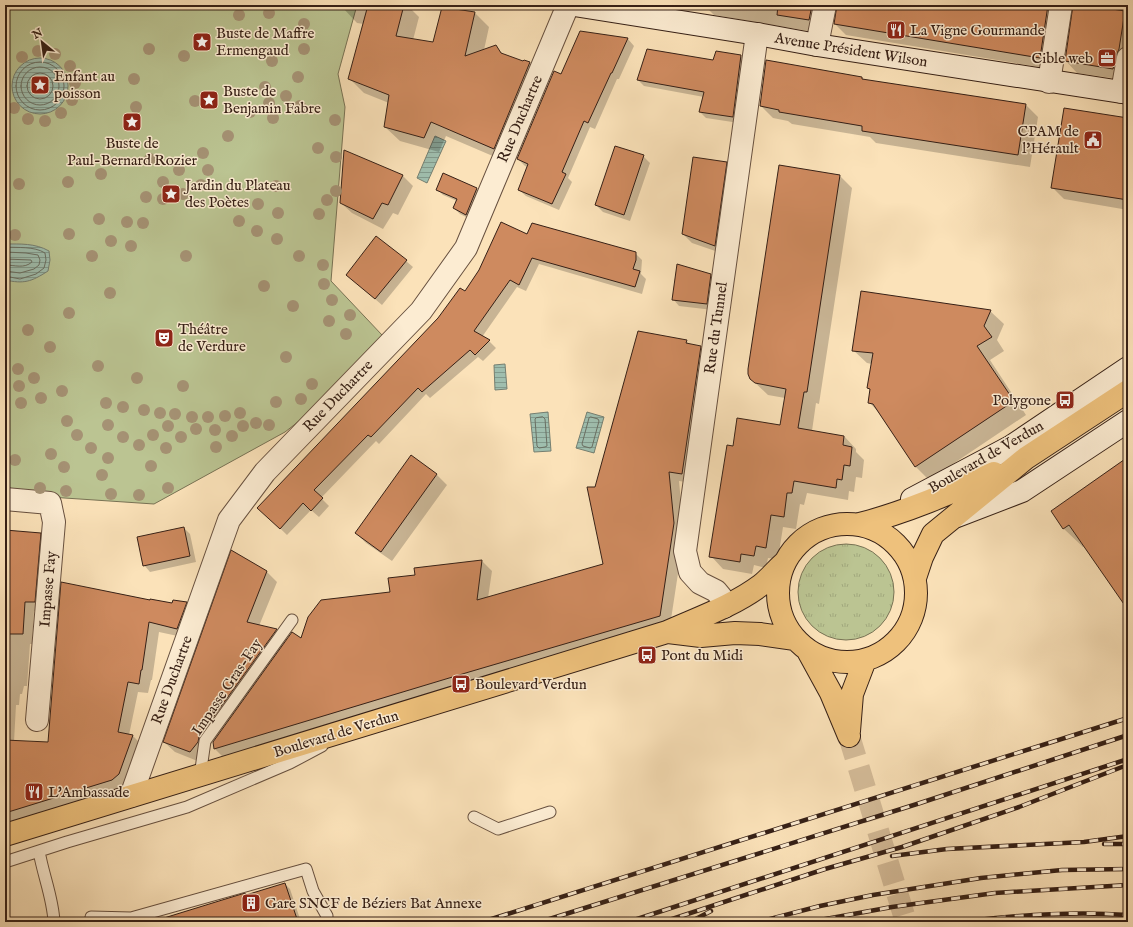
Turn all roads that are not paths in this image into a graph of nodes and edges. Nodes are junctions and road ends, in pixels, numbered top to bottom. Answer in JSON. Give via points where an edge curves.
{"nodes":[{"id":1,"x":568,"y":5,"type":"edge"},
{"id":2,"x":574,"y":5,"type":"edge"},
{"id":3,"x":825,"y":5,"type":"edge"},
{"id":4,"x":1061,"y":5,"type":"edge"},
{"id":5,"x":757,"y":34,"type":"junction"},
{"id":6,"x":817,"y":45,"type":"junction"},
{"id":7,"x":1128,"y":58,"type":"edge"},
{"id":8,"x":1049,"y":82,"type":"junction"},
{"id":9,"x":1125,"y":92,"type":"edge"},
{"id":10,"x":1128,"y":368,"type":"edge"},
{"id":11,"x":1128,"y":391,"type":"edge"},
{"id":12,"x":1128,"y":421,"type":"edge"},
{"id":13,"x":1026,"y":458,"type":"junction"},
{"id":14,"x":5,"y":499,"type":"edge"},
{"id":15,"x":951,"y":518,"type":"junction"},
{"id":16,"x":882,"y":519,"type":"junction"},
{"id":17,"x":860,"y":524,"type":"junction"},
{"id":18,"x":784,"y":563,"type":"junction"},
{"id":19,"x":915,"y":578,"type":"junction"},
{"id":20,"x":724,"y":607,"type":"junction"},
{"id":21,"x":292,"y":620,"type":"dead end"},
{"id":22,"x":666,"y":632,"type":"junction"},
{"id":23,"x":802,"y":645,"type":"junction"},
{"id":24,"x":865,"y":660,"type":"junction"},
{"id":25,"x":37,"y":720,"type":"dead end"},
{"id":26,"x":358,"y":728,"type":"junction"},
{"id":27,"x":200,"y":776,"type":"junction"},
{"id":28,"x":131,"y":796,"type":"junction"},
{"id":29,"x":550,"y":812,"type":"dead end"},
{"id":30,"x":474,"y":817,"type":"dead end"},
{"id":31,"x":5,"y":835,"type":"edge"},
{"id":32,"x":39,"y":851,"type":"junction"},
{"id":33,"x":5,"y":862,"type":"edge"},
{"id":34,"x":91,"y":916,"type":"dead end"},
{"id":35,"x":327,"y":916,"type":"dead end"},
{"id":36,"x":54,"y":922,"type":"edge"}],
"edges":[{"from":1,"to":28,"type":"street","name":"Rue Duchartre","via":[[466,248],[421,311],[265,472],[228,520]]},
{"from":2,"to":5,"type":"street","name":"Avenue Président Wilson"},
{"from":3,"to":6,"type":"street"},
{"from":4,"to":8,"type":"street"},
{"from":5,"to":6,"type":"street","name":"Avenue Président Wilson"},
{"from":5,"to":20,"type":"street","name":"Rue du Tunnel","via":[[685,551],[690,572],[700,583],[716,591]]},
{"from":6,"to":8,"type":"street","name":"Avenue Président Wilson"},
{"from":7,"to":9,"type":"street"},
{"from":8,"to":9,"type":"street","name":"Avenue Président Wilson"},
{"from":10,"to":16,"type":"street","name":"Boulevard de Verdun","via":[[1012,446],[904,503]]},
{"from":11,"to":13,"type":"main road","name":"Boulevard de Verdun"},
{"from":12,"to":15,"type":"street","name":"Boulevard de Verdun","via":[[1022,491]]},
{"from":13,"to":15,"type":"main road","name":"Boulevard de Verdun"},
{"from":13,"to":16,"type":"main road","name":"Boulevard de Verdun","via":[[967,486]]},
{"from":14,"to":25,"type":"street","name":"Impasse Fay","via":[[50,503],[54,522]]},
{"from":15,"to":19,"type":"main road","name":"Boulevard de Verdun","via":[[933,534]]},
{"from":16,"to":17,"type":"main road","name":"Boulevard de Verdun"},
{"from":17,"to":18,"type":"main road","via":[[837,524],[815,531],[797,544]]},
{"from":17,"to":19,"type":"main road","via":[[876,529],[898,545],[910,563]]},
{"from":18,"to":20,"type":"main road","name":"Boulevard de Verdun","via":[[762,584]]},
{"from":18,"to":23,"type":"main road","via":[[777,590],[781,616]]},
{"from":19,"to":24,"type":"main road","via":[[917,594],[913,616],[903,635],[886,651]]},
{"from":20,"to":22,"type":"main road","name":"Boulevard de Verdun"},
{"from":21,"to":27,"type":"lane","name":"Impasse Gras-Fay","via":[[205,741]]},
{"from":22,"to":23,"type":"main road","name":"Boulevard de Verdun","via":[[701,636],[754,634]]},
{"from":22,"to":26,"type":"main road","name":"Boulevard de Verdun"},
{"from":23,"to":24,"type":"main road","via":[[826,660],[846,663]]},
{"from":23,"to":24,"type":"main road","via":[[831,693],[849,736],[852,694]]},
{"from":26,"to":27,"type":"main road","name":"Boulevard de Verdun"},
{"from":26,"to":32,"type":"lane","via":[[290,763],[187,807]]},
{"from":27,"to":28,"type":"main road","name":"Boulevard de Verdun"},
{"from":28,"to":31,"type":"main road","name":"Boulevard de Verdun"},
{"from":29,"to":30,"type":"lane","via":[[498,829]]},
{"from":32,"to":33,"type":"lane"},
{"from":32,"to":36,"type":"lane"},
{"from":34,"to":35,"type":"lane","via":[[131,918],[306,869],[313,891]]}]}
